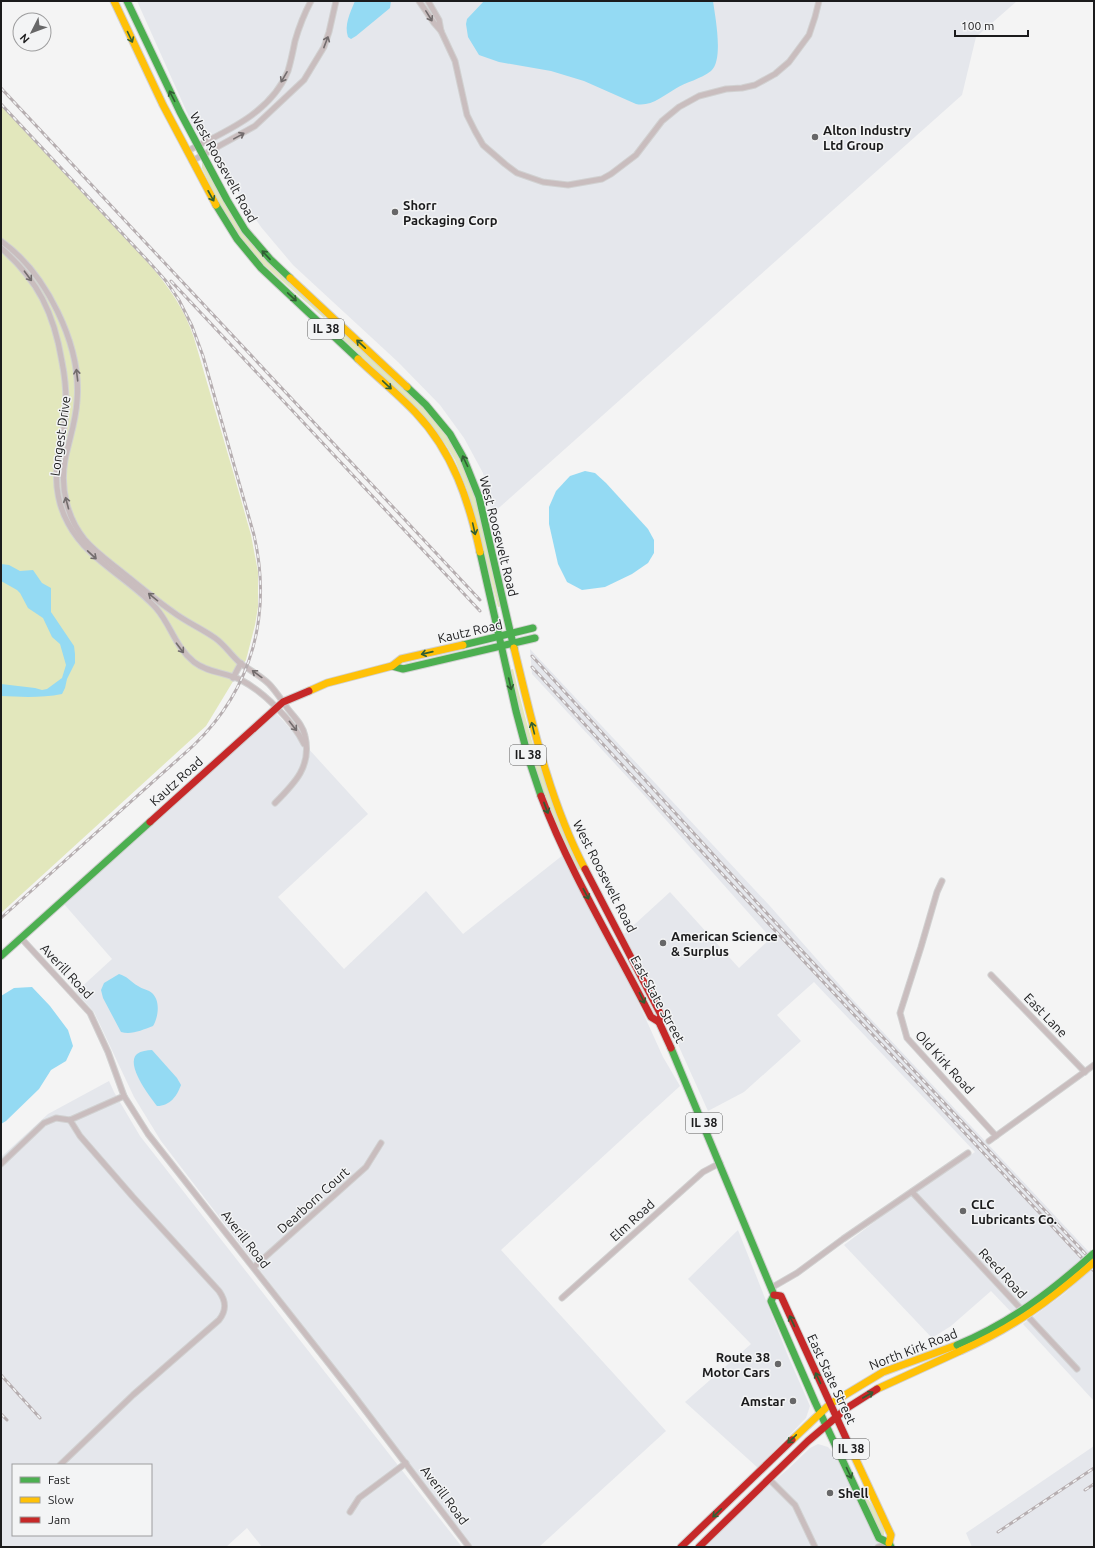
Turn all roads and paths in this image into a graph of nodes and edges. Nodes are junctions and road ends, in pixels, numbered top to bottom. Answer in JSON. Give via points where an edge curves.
{"nodes":[{"id":1,"x":114,"y":1,"type":"edge"},
{"id":2,"x":127,"y":1,"type":"edge"},
{"id":3,"x":311,"y":1,"type":"edge"},
{"id":4,"x":336,"y":1,"type":"edge"},
{"id":5,"x":419,"y":1,"type":"edge"},
{"id":6,"x":428,"y":1,"type":"edge"},
{"id":7,"x":818,"y":1,"type":"edge"},
{"id":8,"x":441,"y":31,"type":"junction"},
{"id":9,"x":198,"y":146,"type":"junction"},
{"id":10,"x":187,"y":151,"type":"junction"},
{"id":11,"x":203,"y":155,"type":"junction"},
{"id":12,"x":192,"y":162,"type":"junction"},
{"id":13,"x":1,"y":241,"type":"edge"},
{"id":14,"x":1,"y":248,"type":"edge"},
{"id":15,"x":533,"y":628,"type":"dead end"},
{"id":16,"x":511,"y":634,"type":"junction"},
{"id":17,"x":499,"y":636,"type":"junction"},
{"id":18,"x":535,"y":638,"type":"dead end"},
{"id":19,"x":513,"y":642,"type":"junction"},
{"id":20,"x":501,"y":646,"type":"junction"},
{"id":21,"x":241,"y":663,"type":"junction"},
{"id":22,"x":392,"y":666,"type":"junction"},
{"id":23,"x":233,"y":678,"type":"junction"},
{"id":24,"x":283,"y":702,"type":"junction"},
{"id":25,"x":276,"y":708,"type":"junction"},
{"id":26,"x":306,"y":748,"type":"junction"},
{"id":27,"x":275,"y":803,"type":"dead end"},
{"id":28,"x":942,"y":881,"type":"dead end"},
{"id":29,"x":21,"y":938,"type":"junction"},
{"id":30,"x":1,"y":956,"type":"edge"},
{"id":31,"x":991,"y":974,"type":"dead end"},
{"id":32,"x":659,"y":1022,"type":"junction"},
{"id":33,"x":1094,"y":1065,"type":"edge"},
{"id":34,"x":1085,"y":1072,"type":"junction"},
{"id":35,"x":124,"y":1096,"type":"junction"},
{"id":36,"x":70,"y":1120,"type":"junction"},
{"id":37,"x":996,"y":1136,"type":"junction"},
{"id":38,"x":989,"y":1141,"type":"dead end"},
{"id":39,"x":381,"y":1144,"type":"dead end"},
{"id":40,"x":968,"y":1153,"type":"dead end"},
{"id":41,"x":720,"y":1163,"type":"junction"},
{"id":42,"x":1,"y":1164,"type":"edge"},
{"id":43,"x":912,"y":1192,"type":"junction"},
{"id":44,"x":1094,"y":1254,"type":"edge"},
{"id":45,"x":1094,"y":1262,"type":"edge"},
{"id":46,"x":254,"y":1267,"type":"junction"},
{"id":47,"x":773,"y":1292,"type":"junction"},
{"id":48,"x":562,"y":1298,"type":"dead end"},
{"id":49,"x":959,"y":1348,"type":"junction"},
{"id":50,"x":1077,"y":1369,"type":"dead end"},
{"id":51,"x":830,"y":1404,"type":"junction"},
{"id":52,"x":820,"y":1413,"type":"junction"},
{"id":53,"x":836,"y":1417,"type":"junction"},
{"id":54,"x":826,"y":1425,"type":"junction"},
{"id":55,"x":406,"y":1463,"type":"junction"},
{"id":56,"x":61,"y":1464,"type":"edge"},
{"id":57,"x":769,"y":1479,"type":"junction"},
{"id":58,"x":350,"y":1512,"type":"dead end"},
{"id":59,"x":890,"y":1545,"type":"edge"},
{"id":60,"x":469,"y":1547,"type":"edge"},
{"id":61,"x":682,"y":1547,"type":"edge"},
{"id":62,"x":698,"y":1547,"type":"edge"},
{"id":63,"x":815,"y":1547,"type":"edge"},
{"id":64,"x":878,"y":1547,"type":"edge"}],
"edges":[{"from":1,"to":10,"type":"main road","name":"West Roosevelt Road","number":"IL 38","one_way":true},
{"from":9,"to":2,"type":"main road","name":"West Roosevelt Road","number":"IL 38","one_way":true},
{"from":3,"to":9,"type":"street","one_way":true,"via":[[299,27],[288,71],[274,94],[242,122]]},
{"from":11,"to":4,"type":"street","one_way":true,"via":[[255,126],[304,80],[324,47]]},
{"from":5,"to":8,"type":"street","one_way":true},
{"from":6,"to":8,"type":"street","via":[[439,19]]},
{"from":7,"to":8,"type":"street","via":[[809,35],[789,62],[775,74],[755,85],[699,96],[679,107],[662,121],[636,155],[611,174],[602,179],[568,184],[543,182],[517,172],[483,145],[467,115],[455,61]]},
{"from":9,"to":10,"type":"street"},
{"from":9,"to":11,"type":"main road","name":"West Roosevelt Road","number":"IL 38"},
{"from":10,"to":12,"type":"main road","name":"West Roosevelt Road","number":"IL 38"},
{"from":11,"to":12,"type":"street"},
{"from":16,"to":11,"type":"main road","name":"West Roosevelt Road","number":"IL 38","one_way":true,"via":[[476,487],[465,460],[450,434],[418,397],[260,249],[237,218]]},
{"from":12,"to":17,"type":"main road","name":"West Roosevelt Road","number":"IL 38","one_way":true,"via":[[226,224],[252,259],[416,412],[441,442],[464,492]]},
{"from":21,"to":13,"type":"street","name":"Longest Drive","one_way":true,"via":[[215,638],[172,612],[101,555],[76,526],[68,508],[63,475],[78,401],[78,382],[70,341],[48,293],[36,275]]},
{"from":14,"to":23,"type":"street","name":"Longest Drive","one_way":true,"via":[[25,271],[37,288],[55,328],[66,382],[64,429],[57,467],[57,484],[64,513],[72,530],[93,556],[147,599],[163,617],[184,653],[208,670]]},
{"from":15,"to":16,"type":"main road","name":"Kautz Road"},
{"from":16,"to":17,"type":"main road","name":"Kautz Road"},
{"from":16,"to":19,"type":"main road","name":"West Roosevelt Road","number":"IL 38"},
{"from":17,"to":20,"type":"main road","name":"West Roosevelt Road","number":"IL 38"},
{"from":17,"to":22,"type":"main road","name":"Kautz Road","one_way":true,"via":[[401,659]]},
{"from":18,"to":19,"type":"main road","name":"Kautz Road"},
{"from":19,"to":20,"type":"main road","name":"Kautz Road"},
{"from":32,"to":19,"type":"main road","name":"West Roosevelt Road","number":"IL 38","one_way":true,"via":[[661,1015],[587,873],[563,818],[538,745]]},
{"from":20,"to":22,"type":"main road","name":"Kautz Road","via":[[403,669]]},
{"from":20,"to":32,"type":"main road","name":"East State Street","number":"IL 38","one_way":true,"via":[[527,751],[550,818],[578,878],[651,1017]]},
{"from":21,"to":23,"type":"street"},
{"from":24,"to":21,"type":"street","name":"Longest Drive","one_way":true,"via":[[270,685]]},
{"from":22,"to":24,"type":"main road","name":"Kautz Road","via":[[327,683]]},
{"from":23,"to":25,"type":"street","name":"Longest Drive","via":[[248,685]]},
{"from":24,"to":25,"type":"main road","name":"Kautz Road"},
{"from":24,"to":26,"type":"street","name":"Longest Drive","via":[[305,734]]},
{"from":25,"to":26,"type":"street","name":"Longest Drive","one_way":true,"via":[[296,729]]},
{"from":25,"to":29,"type":"main road","name":"Kautz Road"},
{"from":26,"to":27,"type":"street","name":"Longest Drive","via":[[306,762],[301,773]]},
{"from":28,"to":37,"type":"street","name":"Old Kirk Road","via":[[900,1013],[907,1038]]},
{"from":29,"to":30,"type":"main road","name":"Kautz Road"},
{"from":29,"to":35,"type":"street","name":"Averill Road","via":[[90,1013]]},
{"from":31,"to":34,"type":"street","name":"East Lane"},
{"from":32,"to":41,"type":"main road","name":"East State Street","number":"IL 38"},
{"from":33,"to":34,"type":"street"},
{"from":34,"to":37,"type":"street"},
{"from":35,"to":36,"type":"street"},
{"from":35,"to":46,"type":"street","name":"Averill Road","via":[[148,1134]]},
{"from":36,"to":42,"type":"street","via":[[56,1118],[44,1122]]},
{"from":36,"to":56,"type":"street","via":[[80,1136],[133,1197],[219,1291],[224,1298],[225,1307],[219,1320],[133,1395]]},
{"from":37,"to":38,"type":"street"},
{"from":39,"to":46,"type":"street","name":"Dearborn Court","via":[[366,1167]]},
{"from":40,"to":43,"type":"street"},
{"from":41,"to":47,"type":"main road","name":"East State Street","number":"IL 38"},
{"from":41,"to":48,"type":"street","name":"Elm Road","via":[[703,1172]]},
{"from":43,"to":47,"type":"street"},
{"from":43,"to":50,"type":"street","name":"Reed Road"},
{"from":44,"to":49,"type":"main road","name":"North Kirk Road","bridge":true,"via":[[1032,1306]]},
{"from":45,"to":49,"type":"main road","name":"North Kirk Road","bridge":true,"via":[[1032,1313],[993,1336]]},
{"from":46,"to":55,"type":"street","name":"Averill Road"},
{"from":51,"to":47,"type":"main road","name":"East State Street","number":"IL 38","one_way":true,"via":[[781,1296]]},
{"from":47,"to":52,"type":"main road","name":"East State Street","number":"IL 38","via":[[771,1301]]},
{"from":49,"to":51,"type":"main road","name":"North Kirk Road","via":[[883,1372]]},
{"from":53,"to":49,"type":"main road","name":"North Kirk Road","one_way":true,"via":[[878,1389]]},
{"from":51,"to":52,"type":"main road","name":"North Kirk Road"},
{"from":51,"to":53,"type":"main road","name":"East State Street","number":"IL 38"},
{"from":52,"to":54,"type":"main road","name":"East State Street","number":"IL 38"},
{"from":52,"to":61,"type":"main road","name":"North Kirk Road","one_way":true},
{"from":53,"to":54,"type":"main road","name":"North Kirk Road"},
{"from":53,"to":59,"type":"main road","name":"East State Street","number":"IL 38","via":[[891,1535]]},
{"from":54,"to":57,"type":"main road","name":"North Kirk Road"},
{"from":54,"to":59,"type":"main road","name":"East State Street","number":"IL 38","one_way":true,"via":[[879,1538]]},
{"from":55,"to":58,"type":"street","via":[[359,1498]]},
{"from":55,"to":60,"type":"street","name":"Averill Road"},
{"from":57,"to":62,"type":"main road","name":"North Kirk Road"},
{"from":57,"to":63,"type":"street","via":[[795,1505]]},
{"from":59,"to":64,"type":"street"}]}
